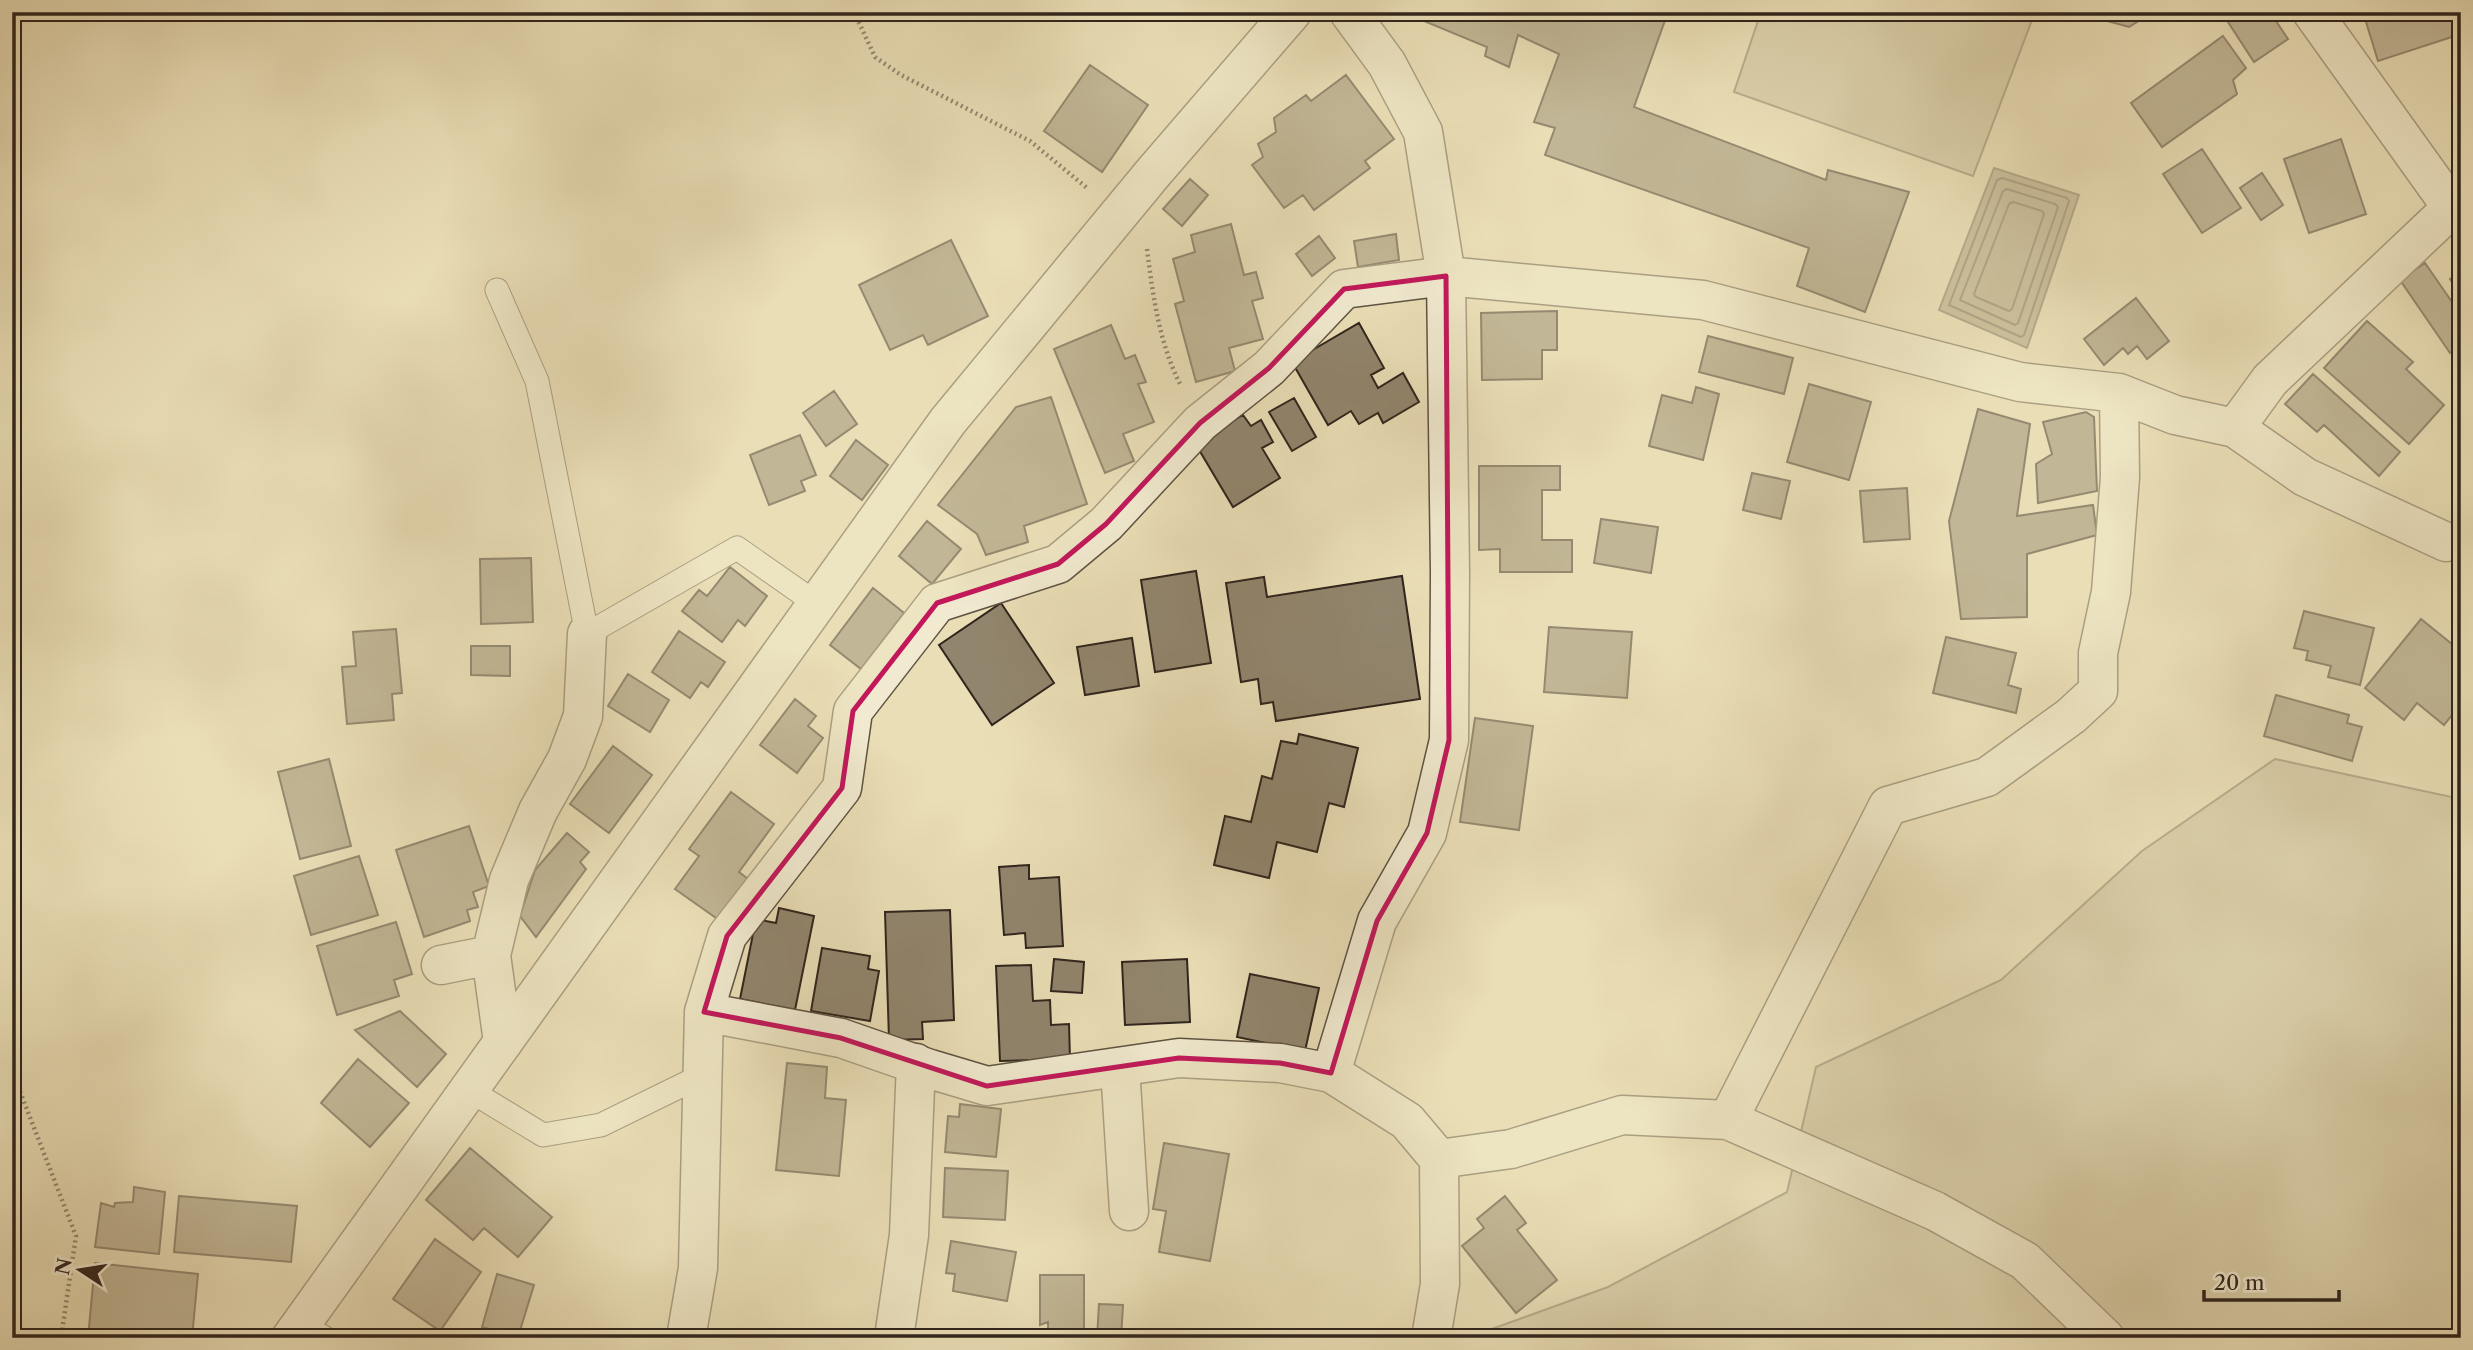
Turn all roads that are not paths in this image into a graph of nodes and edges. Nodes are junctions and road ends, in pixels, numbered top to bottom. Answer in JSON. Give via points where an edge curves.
{"nodes":[{"id":1,"x":1292,"y":12,"type":"edge"},
{"id":2,"x":1349,"y":12,"type":"edge"},
{"id":3,"x":2312,"y":12,"type":"edge"},
{"id":4,"x":2457,"y":206,"type":"edge"},
{"id":5,"x":1446,"y":276,"type":"junction"},
{"id":6,"x":497,"y":289,"type":"dead end"},
{"id":7,"x":2119,"y":393,"type":"junction"},
{"id":8,"x":2235,"y":428,"type":"junction"},
{"id":9,"x":2446,"y":542,"type":"dead end"},
{"id":10,"x":817,"y":604,"type":"junction"},
{"id":11,"x":587,"y":634,"type":"junction"},
{"id":12,"x":491,"y":955,"type":"junction"},
{"id":13,"x":441,"y":965,"type":"dead end"},
{"id":14,"x":704,"y":1012,"type":"junction"},
{"id":15,"x":503,"y":1042,"type":"junction"},
{"id":16,"x":916,"y":1063,"type":"junction"},
{"id":17,"x":1120,"y":1067,"type":"junction"},
{"id":18,"x":1331,"y":1073,"type":"junction"},
{"id":19,"x":703,"y":1075,"type":"junction"},
{"id":20,"x":469,"y":1090,"type":"junction"},
{"id":21,"x":1728,"y":1120,"type":"junction"},
{"id":22,"x":1439,"y":1158,"type":"junction"},
{"id":23,"x":1129,"y":1211,"type":"dead end"},
{"id":24,"x":305,"y":1333,"type":"edge"},
{"id":25,"x":686,"y":1338,"type":"edge"},
{"id":26,"x":894,"y":1338,"type":"edge"},
{"id":27,"x":1431,"y":1338,"type":"edge"},
{"id":28,"x":2105,"y":1338,"type":"edge"}],
"edges":[{"from":1,"to":10,"type":"street","via":[[948,421]]},
{"from":2,"to":5,"type":"street","via":[[1387,64],[1423,132]]},
{"from":3,"to":4,"type":"street"},
{"from":4,"to":8,"type":"street","via":[[2270,380]]},
{"from":5,"to":7,"type":"street","via":[[1703,300],[2020,382]]},
{"from":5,"to":14,"type":"street","via":[[1343,289],[1269,368],[1200,422],[1106,524],[1058,564],[937,603],[853,711],[842,788],[727,936]]},
{"from":5,"to":18,"type":"street","via":[[1449,740],[1427,833],[1377,921]]},
{"from":6,"to":11,"type":"lane","via":[[537,382]]},
{"from":7,"to":8,"type":"street","via":[[2175,415]]},
{"from":7,"to":21,"type":"street","via":[[2112,592],[2098,653],[2098,691],[1987,777],[1888,806]]},
{"from":8,"to":9,"type":"street","via":[[2305,477]]},
{"from":10,"to":11,"type":"lane","via":[[737,548]]},
{"from":10,"to":15,"type":"street"},
{"from":11,"to":12,"type":"street","via":[[583,716],[509,880]]},
{"from":12,"to":13,"type":"street"},
{"from":12,"to":15,"type":"street"},
{"from":14,"to":16,"type":"street","via":[[841,1038]]},
{"from":14,"to":19,"type":"street"},
{"from":15,"to":20,"type":"street"},
{"from":16,"to":17,"type":"street","via":[[987,1086]]},
{"from":16,"to":26,"type":"street","via":[[909,1235]]},
{"from":17,"to":18,"type":"street","via":[[1179,1058],[1280,1063]]},
{"from":17,"to":23,"type":"street"},
{"from":18,"to":22,"type":"street","via":[[1408,1121]]},
{"from":19,"to":20,"type":"lane","via":[[601,1125],[543,1135]]},
{"from":19,"to":25,"type":"street","via":[[698,1268]]},
{"from":20,"to":24,"type":"street"},
{"from":21,"to":22,"type":"street","via":[[1622,1115],[1511,1149]]},
{"from":21,"to":28,"type":"street","via":[[1935,1211],[2025,1261]]},
{"from":22,"to":27,"type":"street","via":[[1440,1284]]}]}
